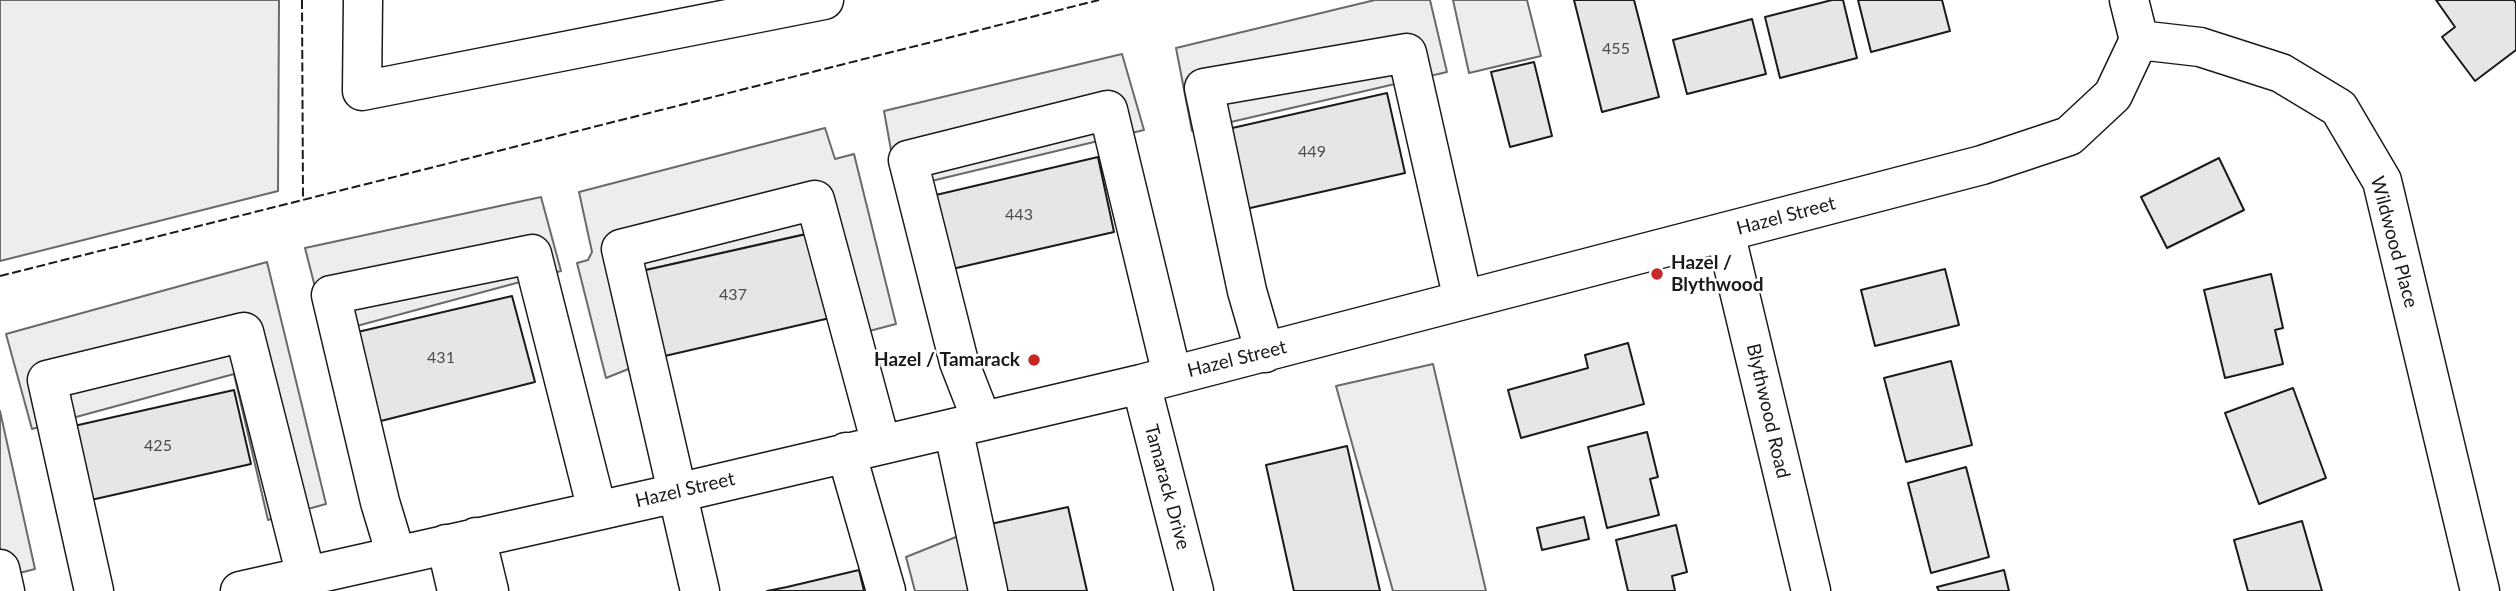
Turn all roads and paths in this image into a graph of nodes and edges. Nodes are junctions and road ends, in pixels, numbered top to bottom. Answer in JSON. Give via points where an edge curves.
{"nodes":[{"id":1,"x":363,"y":0,"type":"edge"},
{"id":2,"x":824,"y":0,"type":"edge"},
{"id":3,"x":2129,"y":0,"type":"edge"},
{"id":4,"x":2139,"y":40,"type":"junction"},
{"id":5,"x":1725,"y":232,"type":"junction"},
{"id":6,"x":1463,"y":300,"type":"junction"},
{"id":7,"x":1265,"y":353,"type":"junction"},
{"id":8,"x":1156,"y":379,"type":"junction"},
{"id":9,"x":968,"y":424,"type":"junction"},
{"id":10,"x":864,"y":448,"type":"junction"},
{"id":11,"x":662,"y":495,"type":"junction"},
{"id":12,"x":597,"y":510,"type":"junction"},
{"id":13,"x":461,"y":541,"type":"junction"},
{"id":14,"x":396,"y":555,"type":"junction"},
{"id":15,"x":0,"y":569,"type":"edge"},
{"id":16,"x":267,"y":587,"type":"edge"},
{"id":17,"x":5,"y":591,"type":"edge"},
{"id":18,"x":94,"y":591,"type":"edge"},
{"id":19,"x":457,"y":591,"type":"edge"},
{"id":20,"x":489,"y":591,"type":"edge"},
{"id":21,"x":674,"y":591,"type":"edge"},
{"id":22,"x":699,"y":591,"type":"edge"},
{"id":23,"x":886,"y":591,"type":"edge"},
{"id":24,"x":988,"y":591,"type":"edge"},
{"id":25,"x":1194,"y":591,"type":"edge"},
{"id":26,"x":1811,"y":591,"type":"edge"},
{"id":27,"x":2480,"y":591,"type":"edge"}],
"edges":[{"from":1,"to":2,"type":"street","via":[[362,91]]},
{"from":3,"to":4,"type":"street"},
{"from":4,"to":5,"type":"street","name":"Hazel Street","via":[[2113,95],[2069,136],[1982,165]]},
{"from":4,"to":27,"type":"street","name":"Wildwood Place","via":[[2200,47],[2281,73],[2339,108],[2382,181]]},
{"from":5,"to":6,"type":"street","name":"Hazel Street"},
{"from":5,"to":26,"type":"street","name":"Blythwood Road"},
{"from":6,"to":7,"type":"street","name":"Hazel Street"},
{"from":6,"to":7,"type":"street","via":[[1407,53],[1203,88]]},
{"from":7,"to":8,"type":"street","name":"Hazel Street"},
{"from":8,"to":9,"type":"street","name":"Hazel Street"},
{"from":8,"to":9,"type":"street","name":"Tamarack Drive","via":[[1108,110],[908,160],[959,362]]},
{"from":8,"to":25,"type":"street","name":"Tamarack Drive"},
{"from":9,"to":10,"type":"street","name":"Hazel Street"},
{"from":9,"to":24,"type":"street"},
{"from":10,"to":11,"type":"street","name":"Hazel Street"},
{"from":10,"to":11,"type":"street","via":[[815,200],[621,249]]},
{"from":10,"to":23,"type":"street"},
{"from":11,"to":12,"type":"street","name":"Hazel Street"},
{"from":11,"to":21,"type":"street"},
{"from":11,"to":22,"type":"street"},
{"from":12,"to":13,"type":"street","name":"Hazel Street"},
{"from":12,"to":14,"type":"street","via":[[532,254],[331,295]]},
{"from":13,"to":14,"type":"street","name":"Hazel Street"},
{"from":13,"to":19,"type":"street"},
{"from":13,"to":20,"type":"street"},
{"from":14,"to":16,"type":"street","name":"Hazel Street"},
{"from":15,"to":17,"type":"street"},
{"from":16,"to":18,"type":"street","via":[[244,332],[47,380]]}]}
